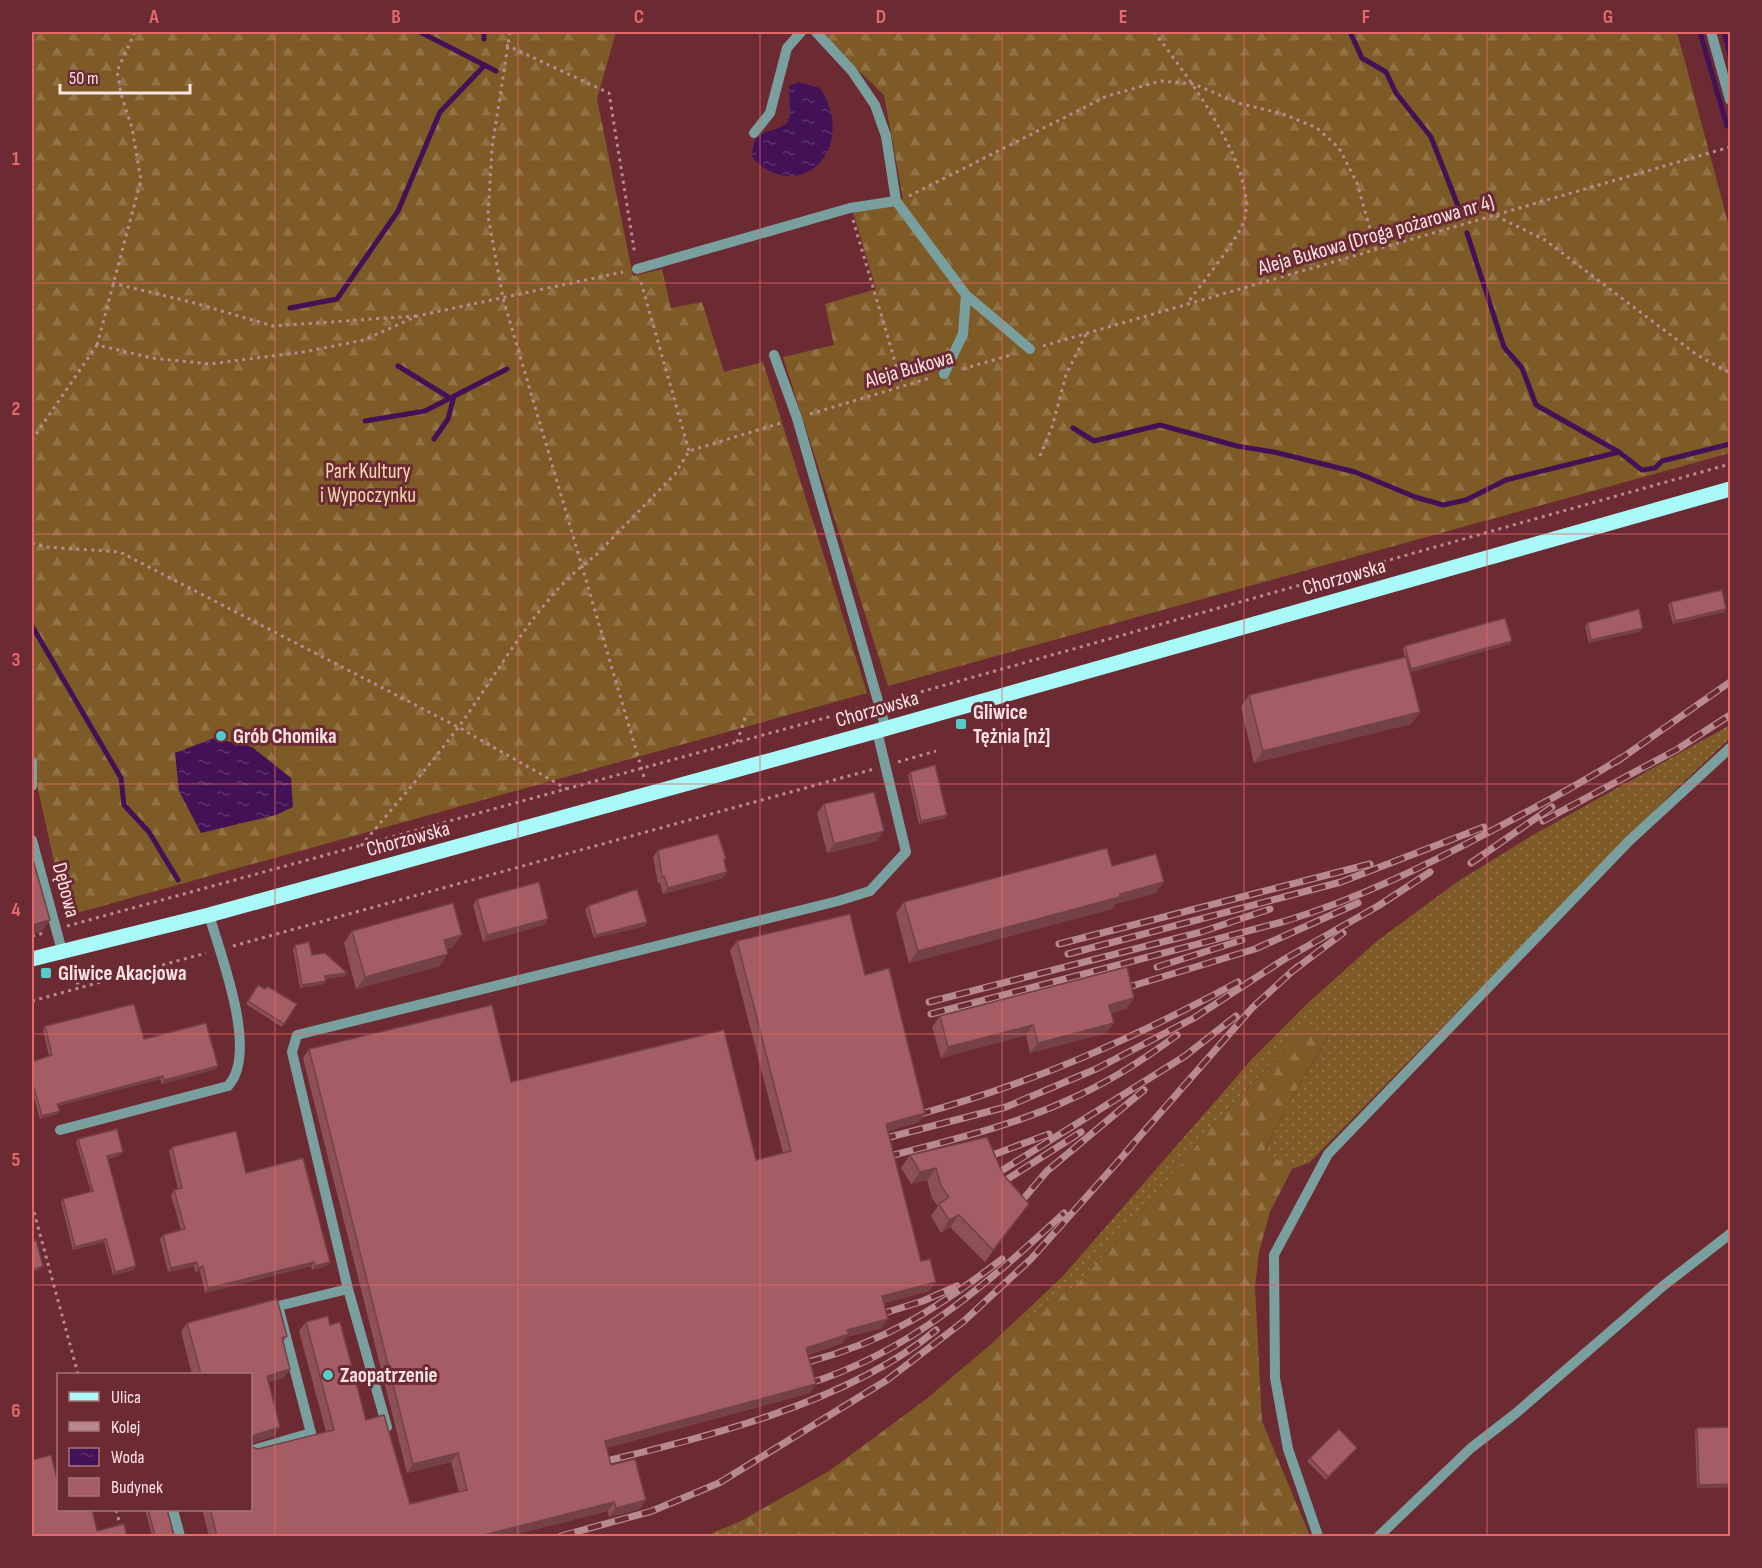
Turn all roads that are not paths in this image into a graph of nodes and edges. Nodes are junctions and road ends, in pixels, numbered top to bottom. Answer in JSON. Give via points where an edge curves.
{"nodes":[{"id":1,"x":801,"y":32,"type":"edge"},
{"id":2,"x":816,"y":32,"type":"edge"},
{"id":3,"x":1711,"y":32,"type":"edge"},
{"id":4,"x":1731,"y":100,"type":"edge"},
{"id":5,"x":754,"y":133,"type":"dead end"},
{"id":6,"x":896,"y":201,"type":"junction"},
{"id":7,"x":637,"y":269,"type":"road end"},
{"id":8,"x":966,"y":295,"type":"junction"},
{"id":9,"x":1030,"y":350,"type":"road end"},
{"id":10,"x":774,"y":355,"type":"dead end"},
{"id":11,"x":944,"y":374,"type":"road end"},
{"id":12,"x":1731,"y":489,"type":"edge"},
{"id":13,"x":881,"y":730,"type":"junction"},
{"id":14,"x":1731,"y":748,"type":"edge"},
{"id":15,"x":32,"y":762,"type":"edge"},
{"id":16,"x":32,"y":786,"type":"edge"},
{"id":17,"x":32,"y":840,"type":"edge"},
{"id":18,"x":209,"y":915,"type":"junction"},
{"id":19,"x":62,"y":951,"type":"junction"},
{"id":20,"x":32,"y":959,"type":"edge"},
{"id":21,"x":60,"y":1130,"type":"dead end"},
{"id":22,"x":1731,"y":1234,"type":"edge"},
{"id":23,"x":348,"y":1289,"type":"junction"},
{"id":24,"x":389,"y":1436,"type":"edge"},
{"id":25,"x":252,"y":1449,"type":"edge"},
{"id":26,"x":174,"y":1511,"type":"edge"},
{"id":27,"x":180,"y":1536,"type":"edge"},
{"id":28,"x":1318,"y":1536,"type":"edge"},
{"id":29,"x":1379,"y":1536,"type":"edge"}],
"edges":[{"from":1,"to":5,"type":"street","via":[[787,48],[770,113]]},
{"from":2,"to":6,"type":"street","via":[[852,71],[875,105],[886,136]]},
{"from":3,"to":4,"type":"street"},
{"from":6,"to":7,"type":"street","via":[[850,208]]},
{"from":6,"to":8,"type":"street"},
{"from":8,"to":9,"type":"street"},
{"from":8,"to":11,"type":"street","via":[[963,334]]},
{"from":10,"to":13,"type":"street","via":[[797,418],[879,703]]},
{"from":12,"to":13,"type":"main road","name":"Chorzowska"},
{"from":13,"to":18,"type":"main road","name":"Chorzowska"},
{"from":13,"to":23,"type":"street","via":[[906,852],[870,891],[297,1035],[292,1052]]},
{"from":14,"to":28,"type":"street","via":[[1629,841],[1328,1154],[1274,1255],[1275,1378],[1288,1449]]},
{"from":15,"to":16,"type":"street"},
{"from":17,"to":19,"type":"street","name":"Dębowa"},
{"from":18,"to":19,"type":"main road","name":"Chorzowska"},
{"from":18,"to":21,"type":"street","via":[[241,1031],[236,1078],[228,1086]]},
{"from":19,"to":20,"type":"main road","name":"Chorzowska"},
{"from":22,"to":29,"type":"street","via":[[1663,1286],[1472,1448]]},
{"from":23,"to":24,"type":"street"},
{"from":23,"to":25,"type":"street","via":[[278,1306],[311,1433]]},
{"from":26,"to":27,"type":"street"}]}
